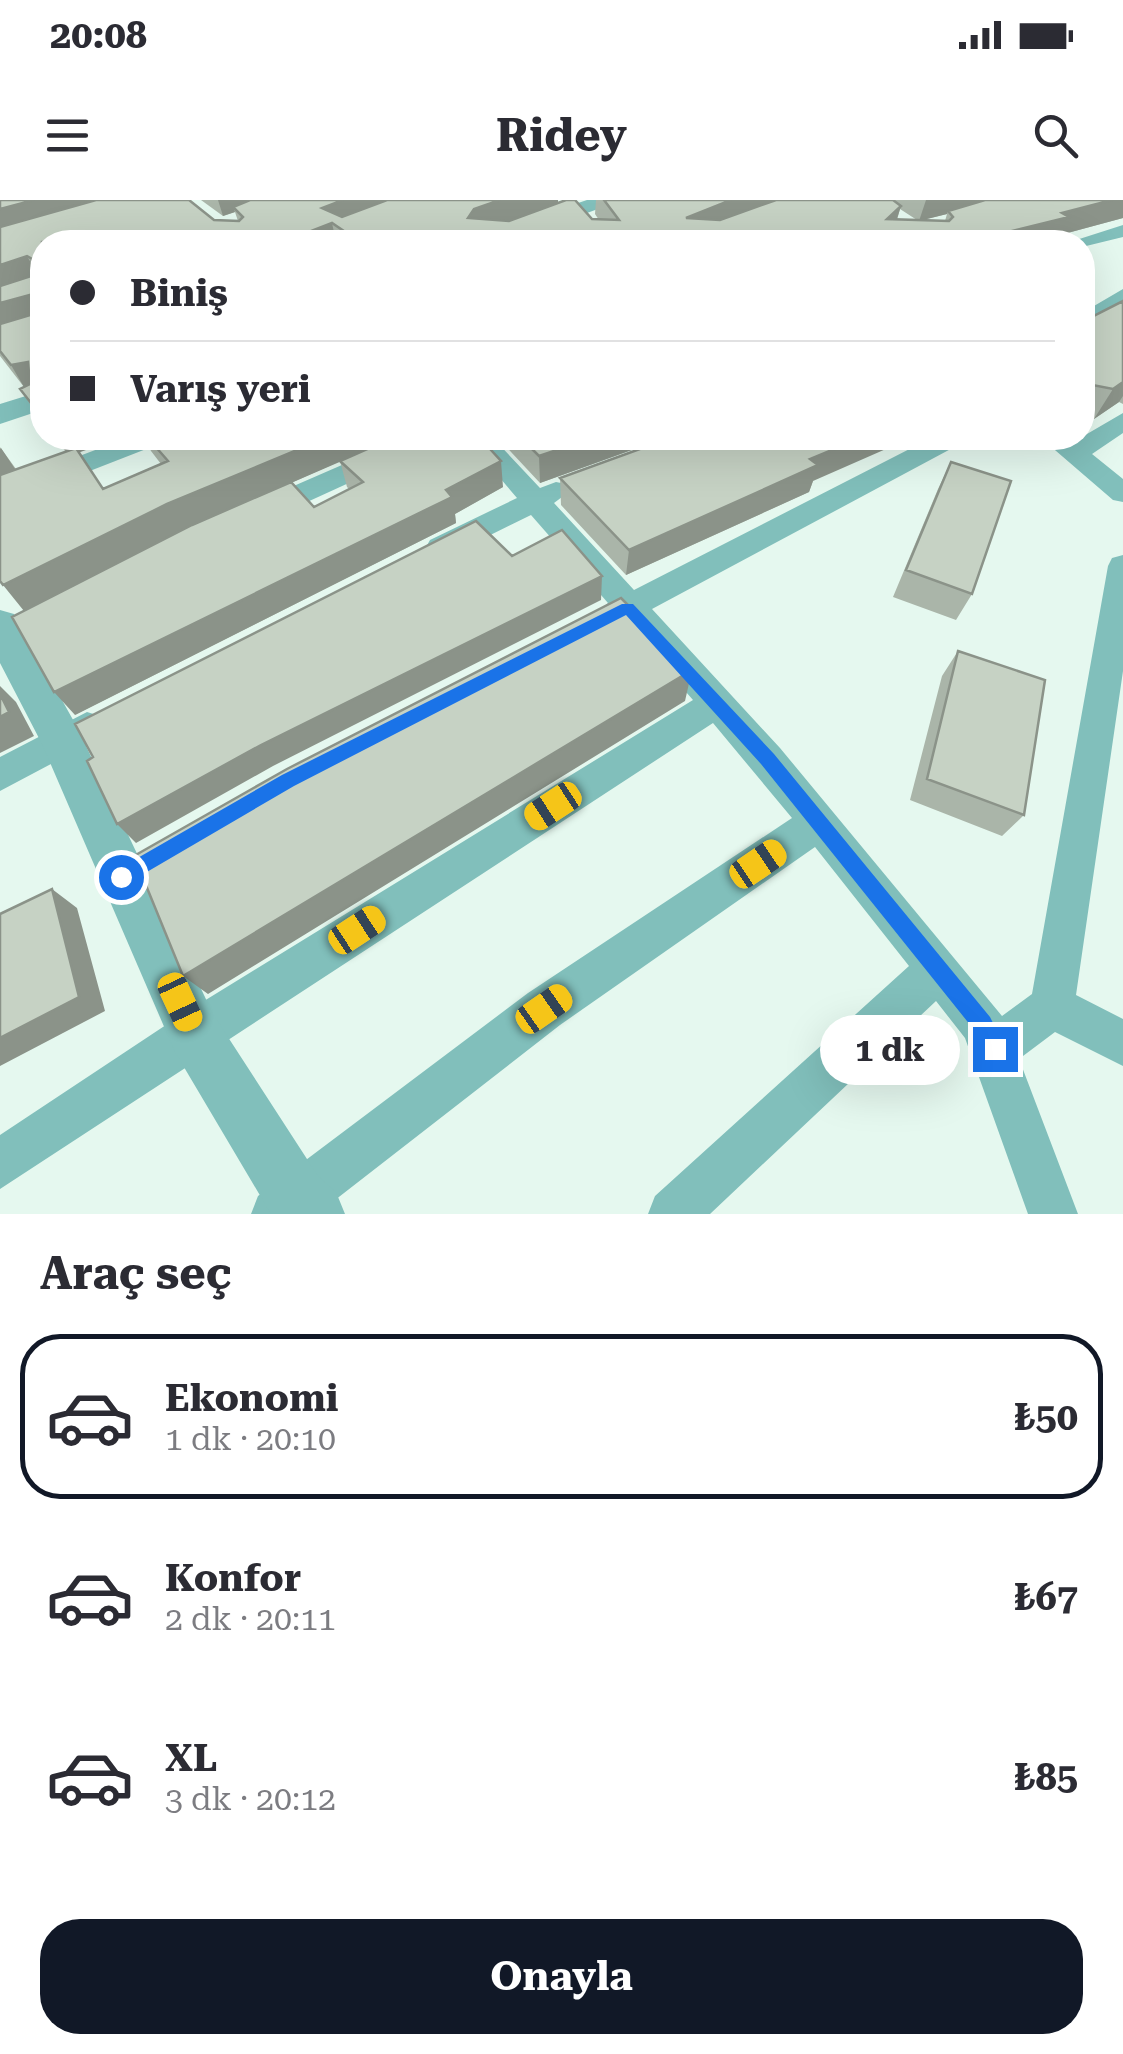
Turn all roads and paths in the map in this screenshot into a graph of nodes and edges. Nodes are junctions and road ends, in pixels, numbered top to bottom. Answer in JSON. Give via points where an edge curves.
{"nodes":[{"id":1,"x":610,"y":200,"type":"edge"},
{"id":2,"x":572,"y":206,"type":"edge"},
{"id":3,"x":515,"y":230,"type":"edge"},
{"id":4,"x":594,"y":230,"type":"edge"},
{"id":5,"x":1123,"y":231,"type":"edge"},
{"id":6,"x":1095,"y":238,"type":"edge"},
{"id":7,"x":1123,"y":296,"type":"edge"},
{"id":8,"x":1095,"y":314,"type":"edge"},
{"id":9,"x":30,"y":404,"type":"edge"},
{"id":10,"x":0,"y":415,"type":"edge"},
{"id":11,"x":1123,"y":421,"type":"edge"},
{"id":12,"x":1095,"y":433,"type":"edge"},
{"id":13,"x":119,"y":450,"type":"edge"},
{"id":14,"x":398,"y":450,"type":"edge"},
{"id":15,"x":490,"y":450,"type":"edge"},
{"id":16,"x":929,"y":450,"type":"edge"},
{"id":17,"x":1069,"y":450,"type":"edge"},
{"id":18,"x":589,"y":477,"type":"edge"},
{"id":19,"x":1123,"y":493,"type":"edge"},
{"id":20,"x":0,"y":497,"type":"edge"},
{"id":21,"x":536,"y":499,"type":"junction"},
{"id":22,"x":229,"y":526,"type":"edge"},
{"id":23,"x":413,"y":561,"type":"edge"},
{"id":24,"x":1122,"y":585,"type":"edge"},
{"id":25,"x":628,"y":608,"type":"junction"},
{"id":26,"x":11,"y":632,"type":"edge"},
{"id":27,"x":576,"y":634,"type":"edge"},
{"id":28,"x":716,"y":703,"type":"junction"},
{"id":29,"x":114,"y":713,"type":"edge"},
{"id":30,"x":62,"y":740,"type":"junction"},
{"id":31,"x":0,"y":775,"type":"edge"},
{"id":32,"x":819,"y":822,"type":"junction"},
{"id":33,"x":938,"y":969,"type":"junction"},
{"id":34,"x":1052,"y":1007,"type":"junction"},
{"id":35,"x":194,"y":1033,"type":"junction"},
{"id":36,"x":1123,"y":1043,"type":"edge"},
{"id":37,"x":995,"y":1049,"type":"junction"},
{"id":38,"x":0,"y":1164,"type":"edge"},
{"id":39,"x":296,"y":1209,"type":"edge"},
{"id":40,"x":673,"y":1214,"type":"edge"},
{"id":41,"x":1053,"y":1214,"type":"edge"}],
"edges":[{"from":1,"to":2,"type":"street"},
{"from":2,"to":3,"type":"street"},
{"from":2,"to":4,"type":"street"},
{"from":5,"to":6,"type":"street"},
{"from":7,"to":8,"type":"street"},
{"from":9,"to":10,"type":"street"},
{"from":11,"to":12,"type":"street"},
{"from":13,"to":20,"type":"street"},
{"from":14,"to":22,"type":"street"},
{"from":15,"to":21,"type":"street"},
{"from":16,"to":25,"type":"street"},
{"from":17,"to":19,"type":"street"},
{"from":18,"to":21,"type":"street"},
{"from":21,"to":23,"type":"street"},
{"from":21,"to":25,"type":"street"},
{"from":24,"to":34,"type":"street"},
{"from":25,"to":27,"type":"street"},
{"from":25,"to":28,"type":"street"},
{"from":26,"to":30,"type":"street"},
{"from":28,"to":32,"type":"street"},
{"from":28,"to":35,"type":"street"},
{"from":29,"to":30,"type":"street"},
{"from":30,"to":31,"type":"street"},
{"from":30,"to":35,"type":"street","via":[[138,867]]},
{"from":32,"to":33,"type":"street"},
{"from":32,"to":39,"type":"street","via":[[544,1009]]},
{"from":33,"to":37,"type":"street"},
{"from":33,"to":40,"type":"street"},
{"from":34,"to":36,"type":"street"},
{"from":34,"to":37,"type":"street"},
{"from":35,"to":38,"type":"street"},
{"from":35,"to":39,"type":"street"},
{"from":37,"to":41,"type":"street"}]}
